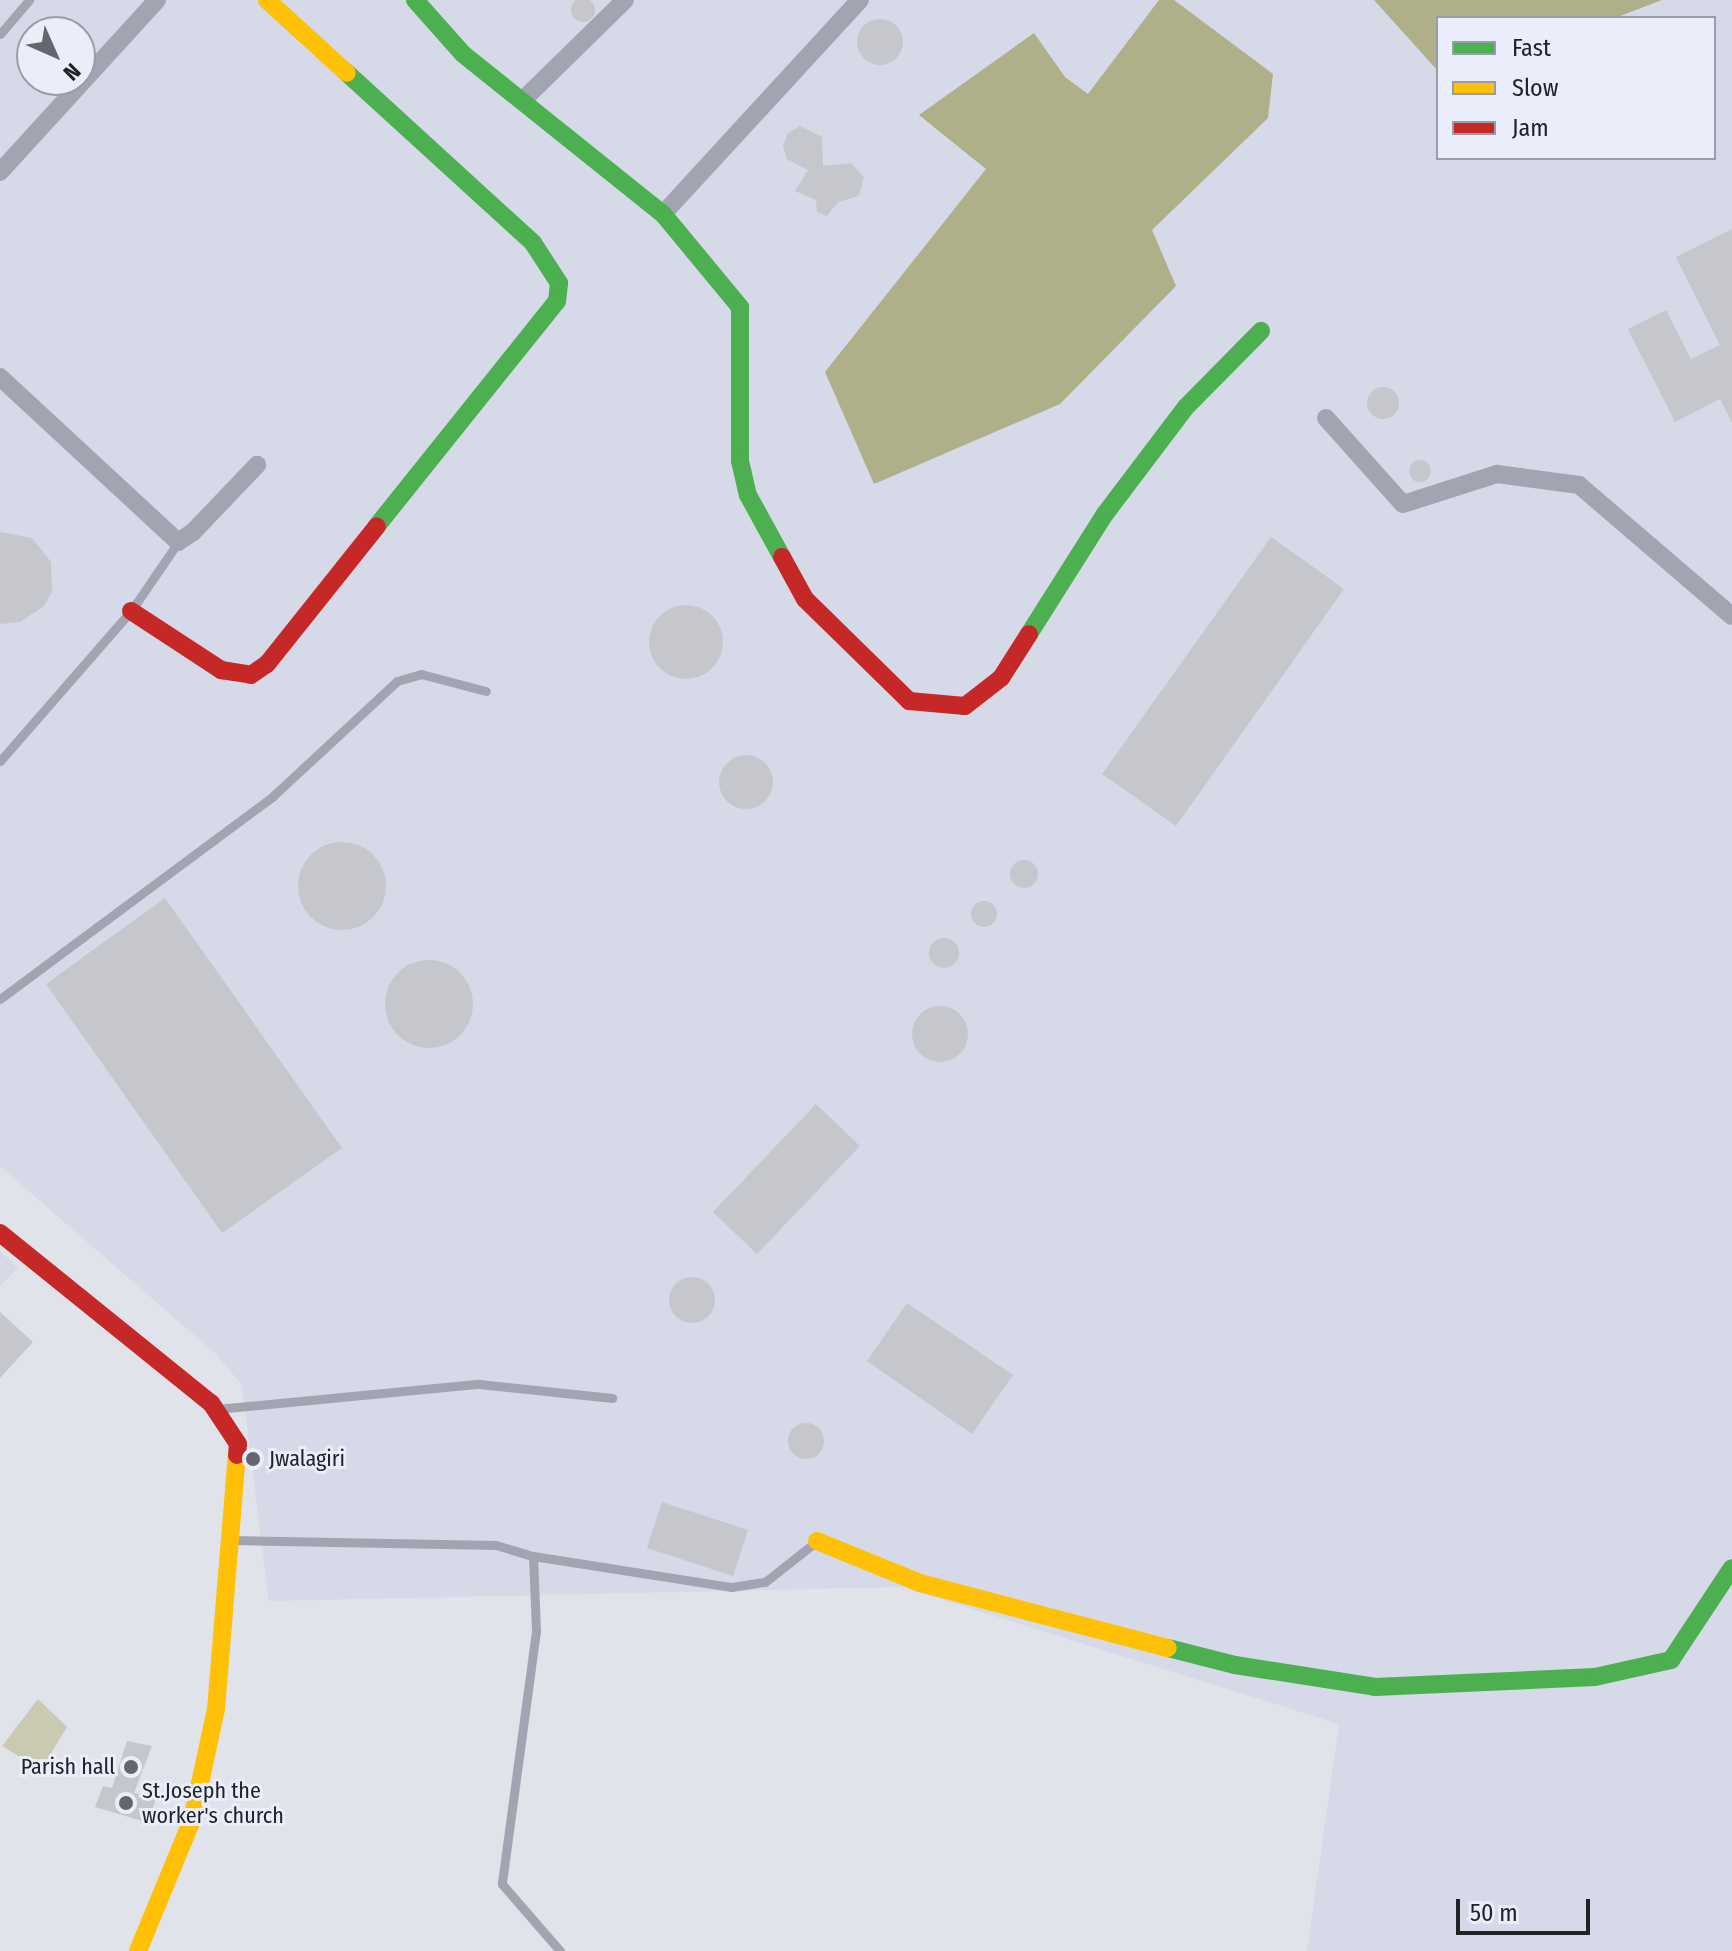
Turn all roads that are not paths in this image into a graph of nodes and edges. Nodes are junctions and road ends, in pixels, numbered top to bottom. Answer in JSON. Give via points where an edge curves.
{"nodes":[{"id":1,"x":29,"y":0,"type":"edge"},
{"id":2,"x":157,"y":0,"type":"edge"},
{"id":3,"x":267,"y":0,"type":"edge"},
{"id":4,"x":415,"y":0,"type":"edge"},
{"id":5,"x":625,"y":0,"type":"edge"},
{"id":6,"x":860,"y":0,"type":"edge"},
{"id":7,"x":0,"y":34,"type":"edge"},
{"id":8,"x":524,"y":99,"type":"junction"},
{"id":9,"x":0,"y":172,"type":"edge"},
{"id":10,"x":663,"y":214,"type":"junction"},
{"id":11,"x":1261,"y":331,"type":"dead end"},
{"id":12,"x":0,"y":377,"type":"edge"},
{"id":13,"x":1326,"y":418,"type":"dead end"},
{"id":14,"x":257,"y":465,"type":"dead end"},
{"id":15,"x":178,"y":542,"type":"junction"},
{"id":16,"x":131,"y":611,"type":"junction"},
{"id":17,"x":1732,"y":616,"type":"edge"},
{"id":18,"x":486,"y":691,"type":"dead end"},
{"id":19,"x":0,"y":761,"type":"edge"},
{"id":20,"x":0,"y":999,"type":"edge"},
{"id":21,"x":0,"y":1233,"type":"edge"},
{"id":22,"x":612,"y":1398,"type":"dead end"},
{"id":23,"x":215,"y":1409,"type":"junction"},
{"id":24,"x":231,"y":1540,"type":"junction"},
{"id":25,"x":817,"y":1541,"type":"joint"},
{"id":26,"x":533,"y":1556,"type":"junction"},
{"id":27,"x":1732,"y":1568,"type":"edge"},
{"id":28,"x":138,"y":1951,"type":"edge"},
{"id":29,"x":560,"y":1951,"type":"edge"}],
"edges":[{"from":1,"to":7,"type":"lane"},
{"from":2,"to":9,"type":"street"},
{"from":3,"to":16,"type":"street","via":[[533,243],[559,283],[557,301],[267,664],[251,675],[221,670]]},
{"from":4,"to":8,"type":"street","via":[[463,54]]},
{"from":5,"to":8,"type":"street"},
{"from":6,"to":10,"type":"street"},
{"from":8,"to":10,"type":"street"},
{"from":10,"to":11,"type":"street","via":[[740,307],[740,461],[748,495],[805,599],[909,701],[965,706],[1001,678],[1105,514],[1186,407]]},
{"from":12,"to":15,"type":"street"},
{"from":13,"to":17,"type":"street","via":[[1403,504],[1497,474],[1579,485]]},
{"from":14,"to":15,"type":"street"},
{"from":15,"to":16,"type":"lane"},
{"from":16,"to":19,"type":"lane"},
{"from":18,"to":20,"type":"lane","via":[[421,674],[397,681],[273,796]]},
{"from":21,"to":23,"type":"street"},
{"from":22,"to":23,"type":"lane","via":[[479,1384]]},
{"from":23,"to":24,"type":"street","via":[[238,1444]]},
{"from":24,"to":26,"type":"lane","via":[[496,1545]]},
{"from":24,"to":28,"type":"street","via":[[223,1657],[192,1820]]},
{"from":25,"to":26,"type":"lane","via":[[765,1582],[732,1587]]},
{"from":25,"to":27,"type":"street","via":[[920,1583],[1235,1665],[1375,1687],[1595,1677],[1671,1660]]},
{"from":26,"to":29,"type":"lane","via":[[536,1631],[502,1884]]}]}
